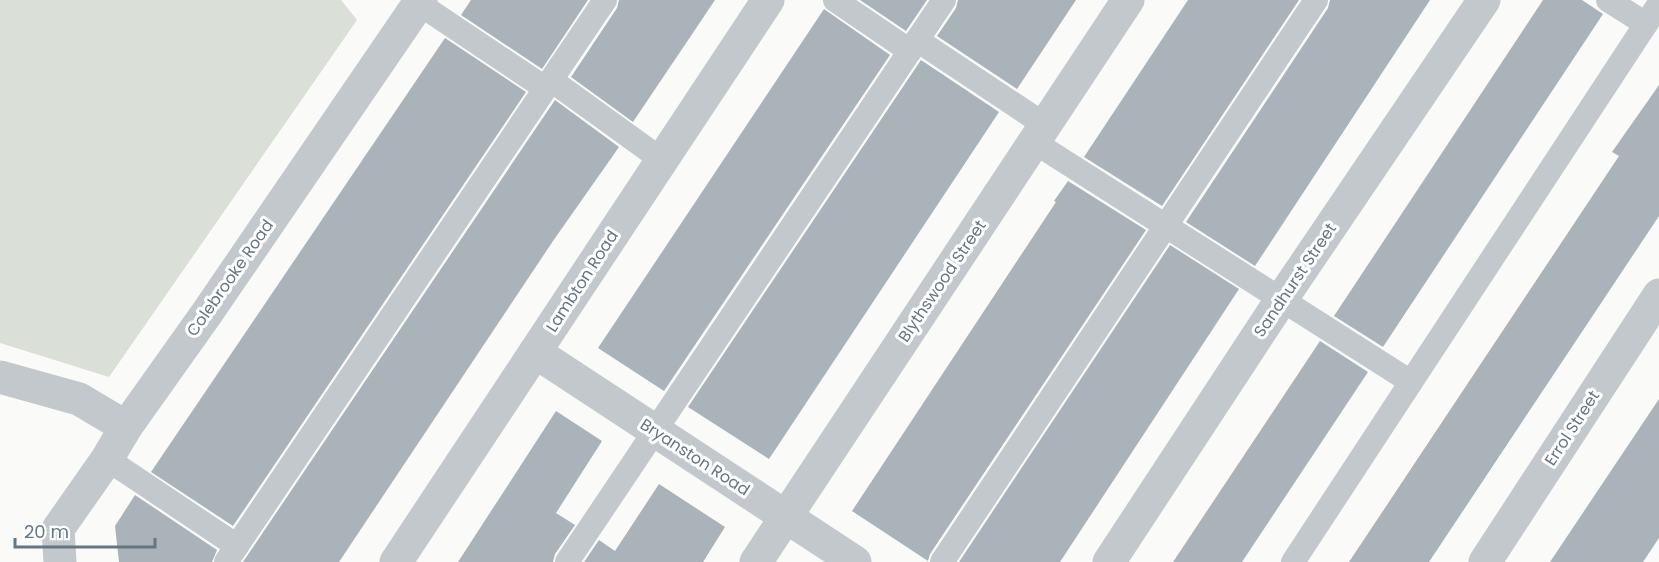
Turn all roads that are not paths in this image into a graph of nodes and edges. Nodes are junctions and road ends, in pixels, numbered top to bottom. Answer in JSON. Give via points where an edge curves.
{"nodes":[{"id":1,"x":605,"y":0,"type":"edge"},
{"id":2,"x":768,"y":0,"type":"edge"},
{"id":3,"x":835,"y":0,"type":"edge"},
{"id":4,"x":944,"y":0,"type":"edge"},
{"id":5,"x":1128,"y":0,"type":"edge"},
{"id":6,"x":1316,"y":0,"type":"edge"},
{"id":7,"x":1484,"y":0,"type":"edge"},
{"id":8,"x":1608,"y":0,"type":"edge"},
{"id":9,"x":420,"y":2,"type":"edge"},
{"id":10,"x":1652,"y":14,"type":"edge"},
{"id":11,"x":914,"y":46,"type":"junction"},
{"id":12,"x":548,"y":84,"type":"junction"},
{"id":13,"x":1040,"y":134,"type":"junction"},
{"id":14,"x":662,"y":160,"type":"junction"},
{"id":15,"x":1166,"y":225,"type":"junction"},
{"id":16,"x":1659,"y":295,"type":"edge"},
{"id":17,"x":1281,"y":300,"type":"junction"},
{"id":18,"x":535,"y":352,"type":"junction"},
{"id":19,"x":0,"y":376,"type":"edge"},
{"id":20,"x":1411,"y":382,"type":"junction"},
{"id":21,"x":126,"y":427,"type":"junction"},
{"id":22,"x":656,"y":430,"type":"junction"},
{"id":23,"x":107,"y":459,"type":"junction"},
{"id":24,"x":786,"y":517,"type":"junction"},
{"id":25,"x":231,"y":554,"type":"edge"},
{"id":26,"x":60,"y":562,"type":"edge"},
{"id":27,"x":396,"y":562,"type":"edge"},
{"id":28,"x":567,"y":562,"type":"edge"},
{"id":29,"x":756,"y":562,"type":"edge"},
{"id":30,"x":855,"y":562,"type":"edge"},
{"id":31,"x":942,"y":562,"type":"edge"},
{"id":32,"x":1109,"y":562,"type":"edge"},
{"id":33,"x":1293,"y":562,"type":"edge"},
{"id":34,"x":1485,"y":562,"type":"edge"}],
"edges":[{"from":1,"to":12,"type":"lane"},
{"from":2,"to":14,"type":"street","name":"Lambton Road"},
{"from":3,"to":11,"type":"lane"},
{"from":4,"to":11,"type":"lane"},
{"from":5,"to":13,"type":"street","name":"Blythswood Street"},
{"from":6,"to":15,"type":"lane"},
{"from":7,"to":17,"type":"street","name":"Sandhurst Street"},
{"from":8,"to":10,"type":"lane"},
{"from":9,"to":12,"type":"lane"},
{"from":9,"to":21,"type":"street","name":"Colebrooke Road"},
{"from":10,"to":20,"type":"lane"},
{"from":11,"to":13,"type":"lane"},
{"from":11,"to":22,"type":"lane"},
{"from":12,"to":14,"type":"lane"},
{"from":12,"to":25,"type":"lane"},
{"from":13,"to":15,"type":"lane"},
{"from":13,"to":24,"type":"street","name":"Blythswood Street"},
{"from":14,"to":18,"type":"street","name":"Lambton Road"},
{"from":15,"to":17,"type":"lane"},
{"from":15,"to":31,"type":"lane"},
{"from":16,"to":34,"type":"street","name":"Errol Street"},
{"from":17,"to":20,"type":"lane"},
{"from":17,"to":32,"type":"street","name":"Sandhurst Street"},
{"from":18,"to":22,"type":"street","name":"Bryanston Road"},
{"from":18,"to":27,"type":"street","name":"Lambton Road"},
{"from":19,"to":21,"type":"street","via":[[79,399]]},
{"from":20,"to":33,"type":"lane"},
{"from":21,"to":23,"type":"street","name":"Colebrooke Road"},
{"from":22,"to":24,"type":"street","name":"Bryanston Road"},
{"from":22,"to":28,"type":"lane"},
{"from":23,"to":25,"type":"lane"},
{"from":23,"to":26,"type":"street","name":"Colebrooke Road","via":[[58,529]]},
{"from":24,"to":29,"type":"street","name":"Blythswood Street"},
{"from":24,"to":30,"type":"street","name":"Bryanston Road"}]}
